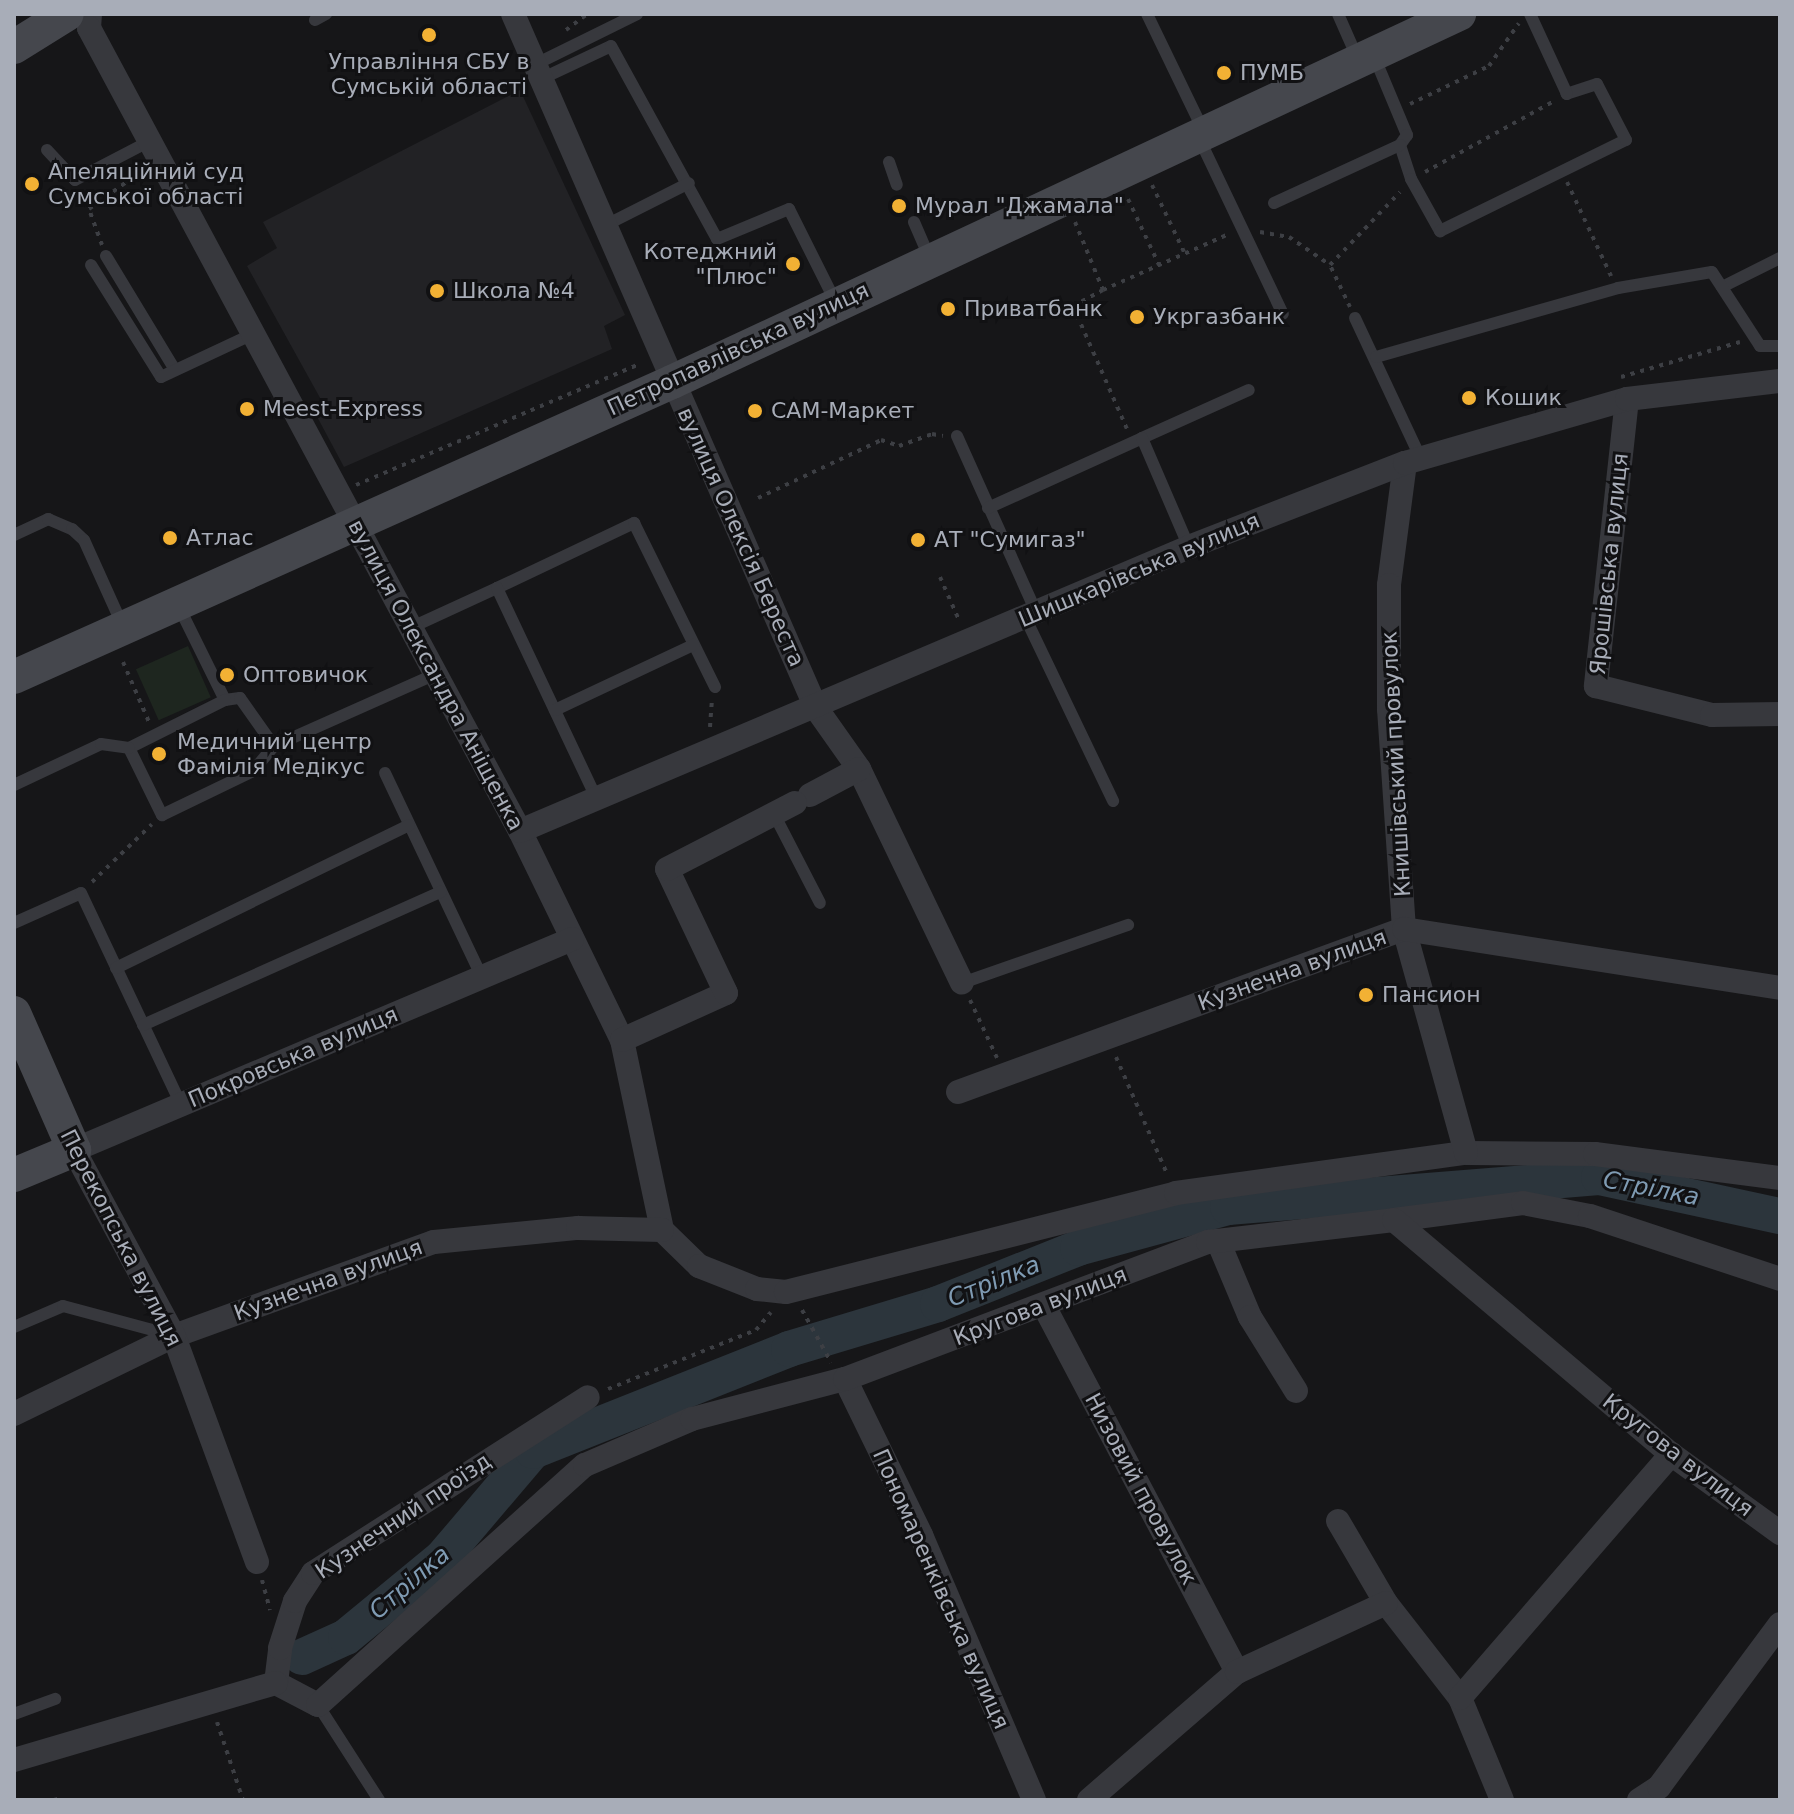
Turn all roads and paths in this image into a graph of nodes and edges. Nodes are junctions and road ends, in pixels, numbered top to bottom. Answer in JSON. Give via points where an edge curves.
{"nodes":[{"id":1,"x":513,"y":14,"type":"edge"},
{"id":2,"x":587,"y":14,"type":"edge"},
{"id":3,"x":637,"y":14,"type":"edge"},
{"id":4,"x":1147,"y":14,"type":"edge"},
{"id":5,"x":1338,"y":14,"type":"edge"},
{"id":6,"x":1459,"y":14,"type":"edge"},
{"id":7,"x":69,"y":15,"type":"edge"},
{"id":8,"x":1526,"y":16,"type":"edge"},
{"id":9,"x":14,"y":47,"type":"edge"},
{"id":10,"x":1366,"y":57,"type":"junction"},
{"id":11,"x":534,"y":64,"type":"junction"},
{"id":12,"x":1399,"y":109,"type":"junction"},
{"id":13,"x":1200,"y":132,"type":"junction"},
{"id":14,"x":1400,"y":145,"type":"junction"},
{"id":15,"x":140,"y":146,"type":"junction"},
{"id":16,"x":47,"y":150,"type":"dead end"},
{"id":17,"x":889,"y":162,"type":"dead end"},
{"id":18,"x":1563,"y":173,"type":"junction"},
{"id":19,"x":689,"y":183,"type":"junction"},
{"id":20,"x":897,"y":185,"type":"dead end"},
{"id":21,"x":1152,"y":185,"type":"dead end"},
{"id":22,"x":1127,"y":197,"type":"dead end"},
{"id":23,"x":1274,"y":203,"type":"dead end"},
{"id":24,"x":914,"y":222,"type":"dead end"},
{"id":25,"x":1075,"y":222,"type":"dead end"},
{"id":26,"x":604,"y":226,"type":"junction"},
{"id":27,"x":1242,"y":228,"type":"junction"},
{"id":28,"x":1185,"y":254,"type":"junction"},
{"id":29,"x":106,"y":256,"type":"joint"},
{"id":30,"x":1780,"y":258,"type":"edge"},
{"id":31,"x":930,"y":259,"type":"junction"},
{"id":32,"x":91,"y":265,"type":"dead end"},
{"id":33,"x":1159,"y":265,"type":"junction"},
{"id":34,"x":1330,"y":265,"type":"dead end"},
{"id":35,"x":1610,"y":272,"type":"dead end"},
{"id":36,"x":1722,"y":287,"type":"junction"},
{"id":37,"x":1103,"y":290,"type":"junction"},
{"id":38,"x":836,"y":304,"type":"junction"},
{"id":39,"x":1283,"y":314,"type":"dead end"},
{"id":40,"x":1355,"y":318,"type":"dead end"},
{"id":41,"x":253,"y":334,"type":"junction"},
{"id":42,"x":1780,"y":346,"type":"edge"},
{"id":43,"x":1376,"y":357,"type":"junction"},
{"id":44,"x":637,"y":365,"type":"dead end"},
{"id":45,"x":175,"y":370,"type":"junction"},
{"id":46,"x":1780,"y":381,"type":"edge"},
{"id":47,"x":672,"y":382,"type":"junction"},
{"id":48,"x":1249,"y":390,"type":"dead end"},
{"id":49,"x":1627,"y":399,"type":"junction"},
{"id":50,"x":958,"y":440,"type":"joint"},
{"id":51,"x":1137,"y":440,"type":"junction"},
{"id":52,"x":1412,"y":460,"type":"junction"},
{"id":53,"x":758,"y":498,"type":"dead end"},
{"id":54,"x":346,"y":508,"type":"junction"},
{"id":55,"x":988,"y":508,"type":"junction"},
{"id":56,"x":14,"y":535,"type":"edge"},
{"id":57,"x":1189,"y":547,"type":"junction"},
{"id":58,"x":940,"y":577,"type":"dead end"},
{"id":59,"x":497,"y":588,"type":"junction"},
{"id":60,"x":177,"y":602,"type":"junction"},
{"id":61,"x":1031,"y":614,"type":"junction"},
{"id":62,"x":959,"y":620,"type":"dead end"},
{"id":63,"x":123,"y":627,"type":"junction"},
{"id":64,"x":410,"y":628,"type":"junction"},
{"id":65,"x":693,"y":645,"type":"junction"},
{"id":66,"x":123,"y":662,"type":"dead end"},
{"id":67,"x":436,"y":674,"type":"junction"},
{"id":68,"x":14,"y":677,"type":"edge"},
{"id":69,"x":715,"y":687,"type":"joint"},
{"id":70,"x":225,"y":700,"type":"junction"},
{"id":71,"x":816,"y":708,"type":"junction"},
{"id":72,"x":555,"y":710,"type":"junction"},
{"id":73,"x":1780,"y":714,"type":"edge"},
{"id":74,"x":154,"y":735,"type":"junction"},
{"id":75,"x":274,"y":746,"type":"junction"},
{"id":76,"x":129,"y":748,"type":"junction"},
{"id":77,"x":719,"y":749,"type":"junction"},
{"id":78,"x":859,"y":769,"type":"junction"},
{"id":79,"x":385,"y":773,"type":"dead end"},
{"id":80,"x":14,"y":785,"type":"edge"},
{"id":81,"x":597,"y":800,"type":"junction"},
{"id":82,"x":1113,"y":801,"type":"dead end"},
{"id":83,"x":793,"y":804,"type":"junction"},
{"id":84,"x":162,"y":815,"type":"junction"},
{"id":85,"x":409,"y":825,"type":"junction"},
{"id":86,"x":520,"y":831,"type":"junction"},
{"id":87,"x":441,"y":892,"type":"junction"},
{"id":88,"x":81,"y":893,"type":"junction"},
{"id":89,"x":820,"y":903,"type":"dead end"},
{"id":90,"x":14,"y":923,"type":"edge"},
{"id":91,"x":1128,"y":925,"type":"dead end"},
{"id":92,"x":1404,"y":929,"type":"junction"},
{"id":93,"x":572,"y":939,"type":"junction"},
{"id":94,"x":116,"y":968,"type":"junction"},
{"id":95,"x":482,"y":977,"type":"junction"},
{"id":96,"x":962,"y":983,"type":"junction"},
{"id":97,"x":1780,"y":988,"type":"edge"},
{"id":98,"x":14,"y":1013,"type":"edge"},
{"id":99,"x":143,"y":1025,"type":"junction"},
{"id":100,"x":1107,"y":1037,"type":"junction"},
{"id":101,"x":622,"y":1040,"type":"junction"},
{"id":102,"x":1004,"y":1074,"type":"junction"},
{"id":103,"x":958,"y":1092,"type":"dead end"},
{"id":104,"x":181,"y":1105,"type":"junction"},
{"id":105,"x":74,"y":1150,"type":"junction"},
{"id":106,"x":1466,"y":1153,"type":"junction"},
{"id":107,"x":14,"y":1175,"type":"edge"},
{"id":108,"x":1780,"y":1178,"type":"edge"},
{"id":109,"x":1176,"y":1193,"type":"junction"},
{"id":110,"x":1394,"y":1220,"type":"junction"},
{"id":111,"x":662,"y":1230,"type":"junction"},
{"id":112,"x":1218,"y":1241,"type":"junction"},
{"id":113,"x":1780,"y":1279,"type":"edge"},
{"id":114,"x":786,"y":1292,"type":"junction"},
{"id":115,"x":1044,"y":1306,"type":"junction"},
{"id":116,"x":813,"y":1322,"type":"dead end"},
{"id":117,"x":14,"y":1327,"type":"edge"},
{"id":118,"x":174,"y":1336,"type":"junction"},
{"id":119,"x":838,"y":1370,"type":"junction"},
{"id":120,"x":1296,"y":1391,"type":"dead end"},
{"id":121,"x":588,"y":1397,"type":"joint"},
{"id":122,"x":14,"y":1414,"type":"edge"},
{"id":123,"x":1671,"y":1454,"type":"junction"},
{"id":124,"x":1338,"y":1521,"type":"dead end"},
{"id":125,"x":1780,"y":1533,"type":"edge"},
{"id":126,"x":257,"y":1562,"type":"joint"},
{"id":127,"x":1386,"y":1603,"type":"junction"},
{"id":128,"x":1780,"y":1624,"type":"edge"},
{"id":129,"x":280,"y":1648,"type":"junction"},
{"id":130,"x":1237,"y":1672,"type":"junction"},
{"id":131,"x":276,"y":1683,"type":"junction"},
{"id":132,"x":1460,"y":1698,"type":"junction"},
{"id":133,"x":55,"y":1699,"type":"dead end"},
{"id":134,"x":211,"y":1704,"type":"junction"},
{"id":135,"x":318,"y":1705,"type":"junction"},
{"id":136,"x":14,"y":1714,"type":"edge"},
{"id":137,"x":14,"y":1760,"type":"edge"},
{"id":138,"x":1655,"y":1796,"type":"edge"},
{"id":139,"x":243,"y":1800,"type":"edge"},
{"id":140,"x":379,"y":1800,"type":"edge"},
{"id":141,"x":1034,"y":1800,"type":"edge"},
{"id":142,"x":1089,"y":1800,"type":"edge"},
{"id":143,"x":1502,"y":1800,"type":"edge"}],
"edges":[{"from":1,"to":11,"type":"street","name":"вулиця Олексія Береста"},
{"from":2,"to":11,"type":"path"},
{"from":3,"to":11,"type":"lane"},
{"from":4,"to":13,"type":"lane"},
{"from":5,"to":10,"type":"lane"},
{"from":6,"to":10,"type":"main road","name":"Петропавлівська вулиця"},
{"from":7,"to":9,"type":"main road"},
{"from":7,"to":15,"type":"street","name":"вулиця Олександра Аніщенка","via":[[89,28]]},
{"from":8,"to":12,"type":"path","via":[[1489,66]]},
{"from":8,"to":18,"type":"lane","via":[[1567,94],[1597,84],[1626,140]]},
{"from":10,"to":12,"type":"lane"},
{"from":10,"to":13,"type":"main road","name":"Петропавлівська вулиця"},
{"from":11,"to":19,"type":"lane","via":[[611,46]]},
{"from":11,"to":26,"type":"street","name":"вулиця Олексія Береста"},
{"from":12,"to":14,"type":"lane","via":[[1407,135]]},
{"from":13,"to":27,"type":"lane"},
{"from":13,"to":31,"type":"main road","name":"Петропавлівська вулиця"},
{"from":14,"to":18,"type":"lane","via":[[1411,179],[1440,231]]},
{"from":14,"to":23,"type":"lane"},
{"from":15,"to":16,"type":"lane","via":[[75,180]]},
{"from":15,"to":29,"type":"path","via":[[135,176],[89,209]]},
{"from":15,"to":41,"type":"street","name":"вулиця Олександра Аніщенка"},
{"from":17,"to":20,"type":"lane"},
{"from":18,"to":35,"type":"path"},
{"from":19,"to":26,"type":"lane"},
{"from":19,"to":38,"type":"lane","via":[[717,239],[789,209]]},
{"from":21,"to":28,"type":"path"},
{"from":22,"to":33,"type":"path"},
{"from":24,"to":31,"type":"lane"},
{"from":25,"to":37,"type":"path"},
{"from":26,"to":47,"type":"street","name":"вулиця Олексія Береста"},
{"from":27,"to":28,"type":"path"},
{"from":27,"to":34,"type":"path","via":[[1289,237]]},
{"from":27,"to":39,"type":"lane"},
{"from":28,"to":33,"type":"path"},
{"from":29,"to":45,"type":"lane"},
{"from":30,"to":36,"type":"lane"},
{"from":31,"to":38,"type":"main road","name":"Петропавлівська вулиця"},
{"from":32,"to":45,"type":"lane","via":[[161,377]]},
{"from":33,"to":37,"type":"path"},
{"from":36,"to":42,"type":"lane","via":[[1760,346]]},
{"from":36,"to":43,"type":"lane","via":[[1712,272],[1618,288]]},
{"from":37,"to":51,"type":"path","via":[[1073,306]]},
{"from":38,"to":47,"type":"main road","name":"Петропавлівська вулиця"},
{"from":40,"to":43,"type":"lane"},
{"from":41,"to":45,"type":"lane"},
{"from":41,"to":54,"type":"street","name":"вулиця Олександра Аніщенка"},
{"from":43,"to":52,"type":"lane"},
{"from":44,"to":54,"type":"path"},
{"from":46,"to":49,"type":"street","name":"Шишкарівська вулиця"},
{"from":47,"to":54,"type":"main road","name":"Петропавлівська вулиця"},
{"from":47,"to":71,"type":"street","name":"вулиця Олексія Береста"},
{"from":48,"to":51,"type":"lane"},
{"from":49,"to":52,"type":"street","name":"Шишкарівська вулиця"},
{"from":49,"to":73,"type":"street","name":"Ярошівська вулиця","via":[[1596,686],[1712,715]]},
{"from":50,"to":53,"type":"path","via":[[932,434],[899,446],[881,440]]},
{"from":50,"to":55,"type":"lane"},
{"from":51,"to":55,"type":"lane"},
{"from":51,"to":57,"type":"lane"},
{"from":52,"to":57,"type":"street","name":"Шишкарівська вулиця"},
{"from":52,"to":92,"type":"street","name":"Книшівський провулок","via":[[1389,585],[1389,694]]},
{"from":54,"to":60,"type":"main road","name":"Петропавлівська вулиця"},
{"from":54,"to":64,"type":"street","name":"вулиця Олександра Аніщенка"},
{"from":55,"to":61,"type":"lane"},
{"from":56,"to":63,"type":"lane","via":[[48,519],[72,529],[84,540]]},
{"from":57,"to":61,"type":"street","name":"Шишкарівська вулиця"},
{"from":58,"to":62,"type":"path"},
{"from":59,"to":64,"type":"lane"},
{"from":59,"to":65,"type":"lane","via":[[634,523]]},
{"from":59,"to":72,"type":"lane"},
{"from":60,"to":63,"type":"main road","name":"Петропавлівська вулиця"},
{"from":60,"to":70,"type":"lane"},
{"from":61,"to":71,"type":"street","name":"Шишкарівська вулиця"},
{"from":61,"to":82,"type":"lane"},
{"from":63,"to":68,"type":"main road","name":"Петропавлівська вулиця"},
{"from":64,"to":67,"type":"street","name":"вулиця Олександра Аніщенка"},
{"from":65,"to":69,"type":"lane"},
{"from":65,"to":72,"type":"lane"},
{"from":66,"to":74,"type":"path"},
{"from":67,"to":75,"type":"lane"},
{"from":67,"to":86,"type":"street","name":"вулиця Олександра Аніщенка"},
{"from":69,"to":77,"type":"path","via":[[708,720]]},
{"from":70,"to":74,"type":"lane"},
{"from":70,"to":75,"type":"lane","via":[[240,698]]},
{"from":71,"to":77,"type":"street","name":"Шишкарівська вулиця"},
{"from":71,"to":78,"type":"street"},
{"from":72,"to":81,"type":"lane"},
{"from":74,"to":76,"type":"lane"},
{"from":75,"to":84,"type":"lane","via":[[253,771]]},
{"from":76,"to":80,"type":"lane","via":[[101,744]]},
{"from":76,"to":84,"type":"lane"},
{"from":77,"to":81,"type":"street","name":"Шишкарівська вулиця"},
{"from":78,"to":83,"type":"street"},
{"from":78,"to":96,"type":"street"},
{"from":79,"to":85,"type":"lane"},
{"from":81,"to":86,"type":"street","name":"Шишкарівська вулиця"},
{"from":83,"to":89,"type":"lane"},
{"from":83,"to":101,"type":"street","via":[[667,869],[726,993]]},
{"from":84,"to":88,"type":"path"},
{"from":85,"to":87,"type":"lane"},
{"from":85,"to":94,"type":"lane"},
{"from":86,"to":93,"type":"street","name":"вулиця Олександра Аніщенка"},
{"from":87,"to":95,"type":"lane"},
{"from":87,"to":99,"type":"lane"},
{"from":88,"to":90,"type":"lane"},
{"from":88,"to":94,"type":"lane"},
{"from":91,"to":96,"type":"lane"},
{"from":92,"to":97,"type":"street","name":"Кузнечна вулиця"},
{"from":92,"to":100,"type":"street","name":"Кузнечна вулиця"},
{"from":92,"to":106,"type":"street","name":"Книшівський провулок"},
{"from":93,"to":95,"type":"street","name":"Покровська вулиця"},
{"from":93,"to":101,"type":"street","name":"вулиця Олександра Аніщенка"},
{"from":94,"to":99,"type":"lane"},
{"from":95,"to":104,"type":"street","name":"Покровська вулиця"},
{"from":96,"to":102,"type":"path"},
{"from":98,"to":105,"type":"main road","name":"Перекопська вулиця"},
{"from":99,"to":104,"type":"lane"},
{"from":100,"to":102,"type":"street","name":"Кузнечна вулиця"},
{"from":100,"to":109,"type":"path"},
{"from":101,"to":111,"type":"street","name":"вулиця Олександра Аніщенка"},
{"from":102,"to":103,"type":"street","name":"Кузнечна вулиця"},
{"from":104,"to":105,"type":"street","name":"Покровська вулиця"},
{"from":105,"to":107,"type":"main road","name":"Покровська вулиця"},
{"from":105,"to":118,"type":"street","name":"Перекопська вулиця"},
{"from":106,"to":108,"type":"street","via":[[1595,1154]]},
{"from":106,"to":109,"type":"street"},
{"from":109,"to":114,"type":"street"},
{"from":110,"to":112,"type":"street","name":"Кругова вулиця"},
{"from":110,"to":113,"type":"street","name":"Кругова вулиця","via":[[1523,1203],[1590,1216]]},
{"from":110,"to":123,"type":"street","name":"Кругова вулиця"},
{"from":111,"to":114,"type":"street","via":[[699,1266],[757,1289]]},
{"from":111,"to":118,"type":"street","name":"Кузнечна вулиця","via":[[578,1228],[434,1242]]},
{"from":112,"to":115,"type":"street","name":"Кругова вулиця"},
{"from":112,"to":120,"type":"street","via":[[1250,1317]]},
{"from":114,"to":121,"type":"path","via":[[756,1330]]},
{"from":115,"to":119,"type":"street","name":"Кругова вулиця"},
{"from":115,"to":130,"type":"street","name":"Низовий провулок"},
{"from":116,"to":119,"type":"path"},
{"from":117,"to":118,"type":"lane","via":[[63,1306]]},
{"from":118,"to":122,"type":"street","name":"Кузнечна вулиця"},
{"from":118,"to":126,"type":"street","name":"Перекопська вулиця"},
{"from":119,"to":135,"type":"street","name":"Кругова вулиця","via":[[692,1419],[585,1465]]},
{"from":119,"to":141,"type":"street","name":"Пономаренківська вулиця","via":[[921,1535]]},
{"from":121,"to":129,"type":"street","name":"Кузнечний проїзд","via":[[313,1573],[295,1601]]},
{"from":123,"to":125,"type":"street","name":"Кругова вулиця"},
{"from":123,"to":132,"type":"street"},
{"from":124,"to":127,"type":"street"},
{"from":126,"to":129,"type":"path"},
{"from":127,"to":130,"type":"street"},
{"from":127,"to":132,"type":"street"},
{"from":128,"to":138,"type":"street"},
{"from":129,"to":131,"type":"street","name":"Кузнечний проїзд"},
{"from":130,"to":142,"type":"street"},
{"from":131,"to":134,"type":"street"},
{"from":131,"to":135,"type":"street"},
{"from":132,"to":143,"type":"street"},
{"from":133,"to":136,"type":"lane"},
{"from":134,"to":137,"type":"street"},
{"from":134,"to":139,"type":"path"},
{"from":135,"to":140,"type":"lane"}]}
